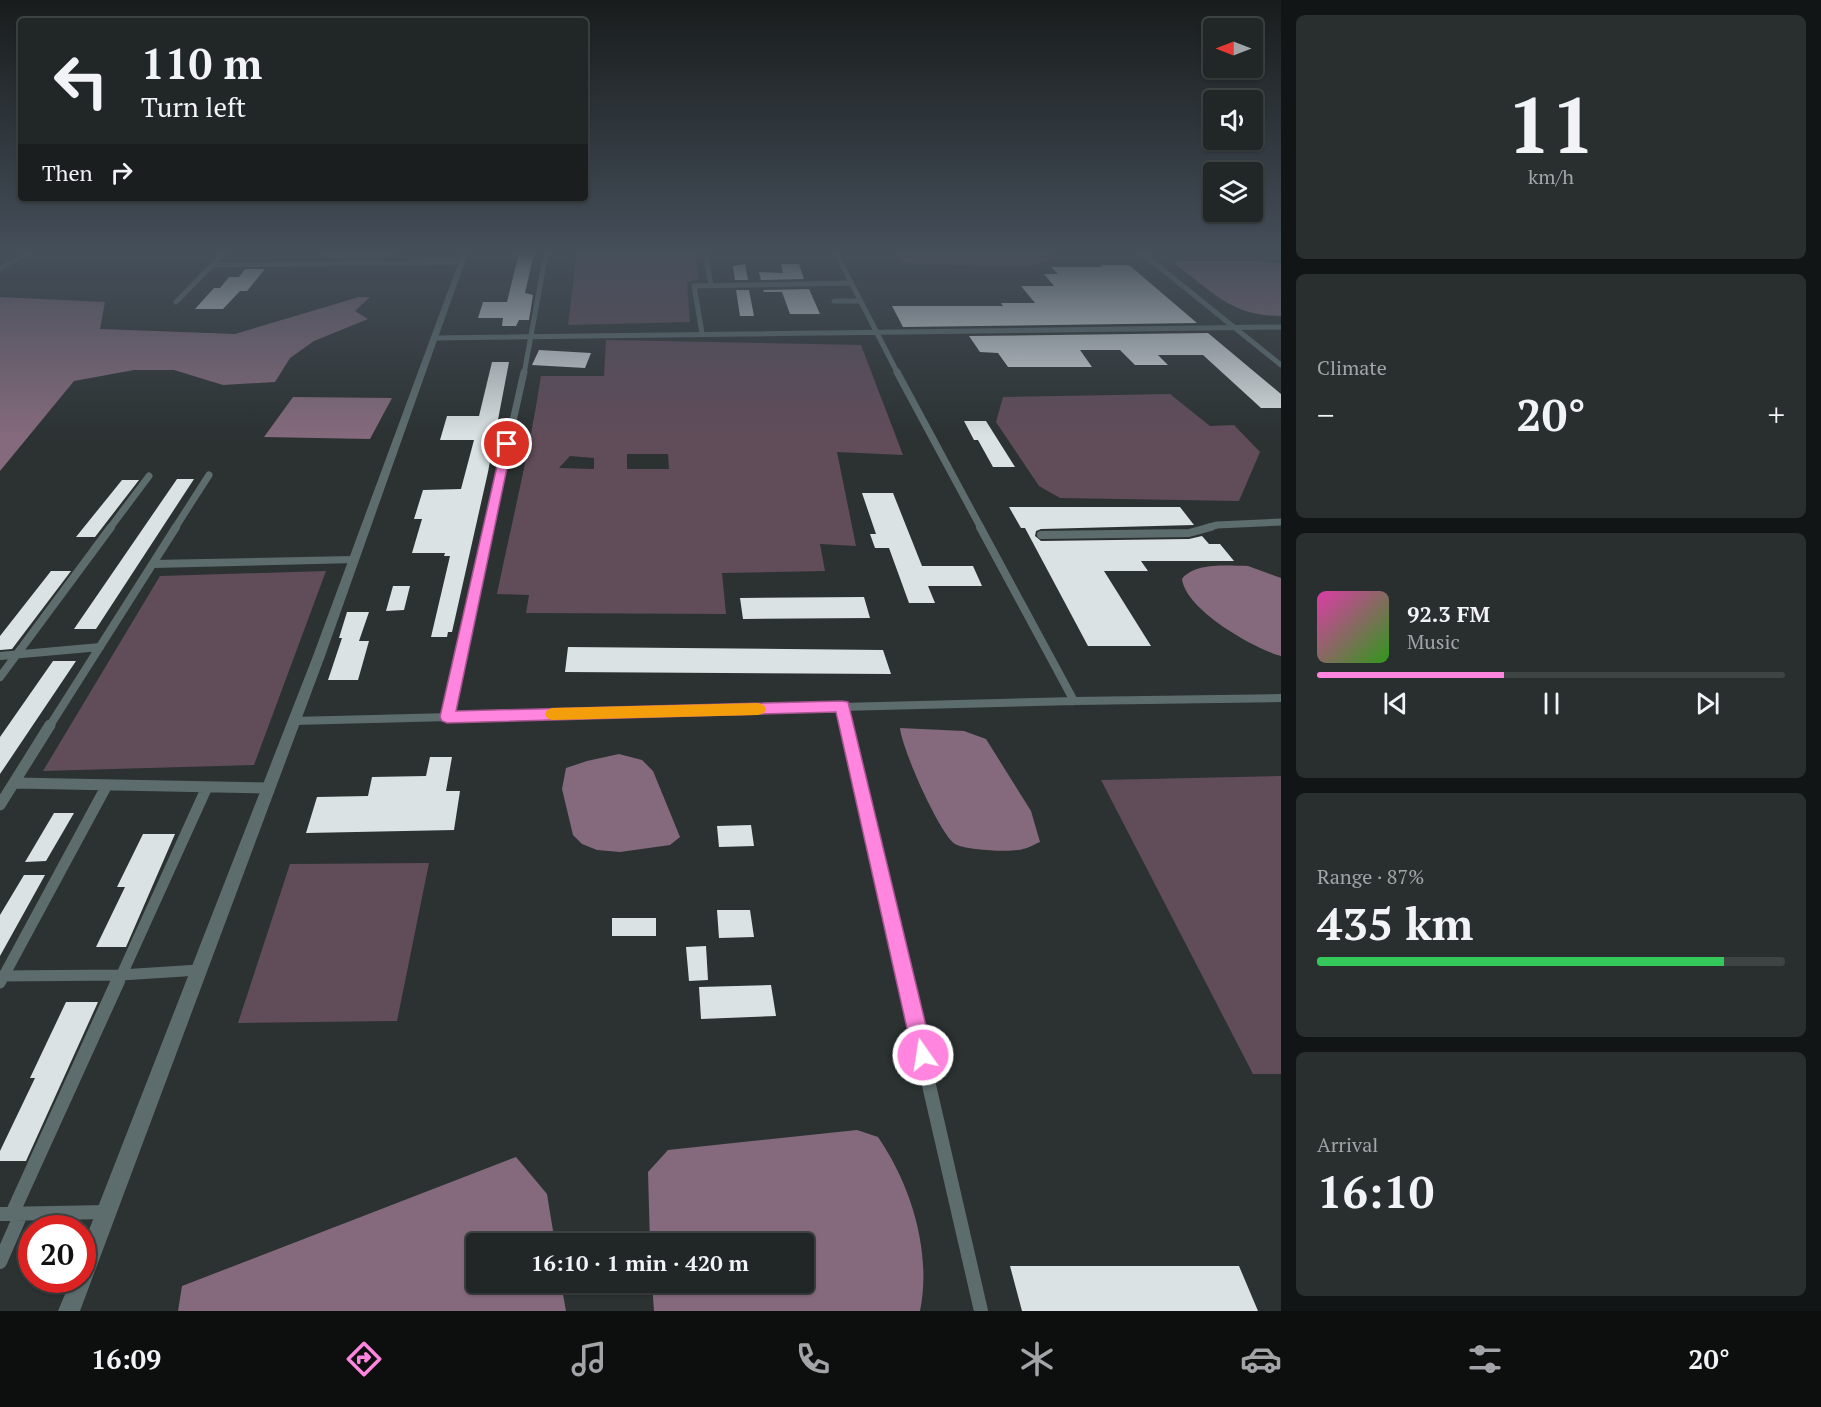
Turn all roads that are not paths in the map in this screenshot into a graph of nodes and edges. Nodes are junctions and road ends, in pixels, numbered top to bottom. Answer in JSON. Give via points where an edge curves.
{"nodes":[{"id":1,"x":443,"y":314,"type":"edge"},
{"id":2,"x":536,"y":314,"type":"edge"},
{"id":3,"x":699,"y":314,"type":"edge"},
{"id":4,"x":866,"y":314,"type":"edge"},
{"id":5,"x":1218,"y":314,"type":"edge"},
{"id":6,"x":1281,"y":327,"type":"edge"},
{"id":7,"x":1235,"y":328,"type":"junction"},
{"id":8,"x":874,"y":330,"type":"junction"},
{"id":9,"x":702,"y":333,"type":"junction"},
{"id":10,"x":532,"y":336,"type":"junction"},
{"id":11,"x":434,"y":338,"type":"junction"},
{"id":12,"x":1281,"y":365,"type":"edge"},
{"id":13,"x":209,"y":475,"type":"dead end"},
{"id":14,"x":149,"y":476,"type":"dead end"},
{"id":15,"x":1281,"y":522,"type":"edge"},
{"id":16,"x":1041,"y":535,"type":"dead end"},
{"id":17,"x":353,"y":560,"type":"junction"},
{"id":18,"x":153,"y":564,"type":"junction"},
{"id":19,"x":100,"y":647,"type":"junction"},
{"id":20,"x":16,"y":655,"type":"junction"},
{"id":21,"x":0,"y":656,"type":"edge"},
{"id":22,"x":0,"y":677,"type":"edge"},
{"id":23,"x":1281,"y":698,"type":"edge"},
{"id":24,"x":1074,"y":701,"type":"junction"},
{"id":25,"x":842,"y":706,"type":"junction"},
{"id":26,"x":447,"y":717,"type":"junction"},
{"id":27,"x":294,"y":721,"type":"junction"},
{"id":28,"x":15,"y":783,"type":"junction"},
{"id":29,"x":107,"y":785,"type":"junction"},
{"id":30,"x":207,"y":787,"type":"junction"},
{"id":31,"x":268,"y":788,"type":"junction"},
{"id":32,"x":0,"y":805,"type":"edge"},
{"id":33,"x":199,"y":970,"type":"junction"},
{"id":34,"x":121,"y":975,"type":"junction"},
{"id":35,"x":1,"y":978,"type":"edge"},
{"id":36,"x":106,"y":1212,"type":"junction"},
{"id":37,"x":11,"y":1214,"type":"edge"},
{"id":38,"x":96,"y":1240,"type":"edge"},
{"id":39,"x":0,"y":1262,"type":"edge"},
{"id":40,"x":76,"y":1293,"type":"edge"},
{"id":41,"x":69,"y":1311,"type":"edge"},
{"id":42,"x":981,"y":1311,"type":"edge"}],
"edges":[{"from":1,"to":11,"type":"street"},
{"from":2,"to":10,"type":"lane"},
{"from":3,"to":9,"type":"lane"},
{"from":4,"to":8,"type":"lane"},
{"from":5,"to":7,"type":"lane"},
{"from":6,"to":7,"type":"lane"},
{"from":7,"to":8,"type":"lane"},
{"from":7,"to":12,"type":"lane"},
{"from":8,"to":9,"type":"lane"},
{"from":8,"to":24,"type":"lane"},
{"from":9,"to":10,"type":"lane"},
{"from":10,"to":11,"type":"lane"},
{"from":10,"to":26,"type":"lane"},
{"from":11,"to":17,"type":"street"},
{"from":13,"to":18,"type":"lane"},
{"from":14,"to":20,"type":"lane"},
{"from":15,"to":16,"type":"lane","via":[[1216,525],[1189,533]]},
{"from":17,"to":18,"type":"street"},
{"from":17,"to":27,"type":"street"},
{"from":18,"to":19,"type":"lane"},
{"from":19,"to":20,"type":"lane"},
{"from":19,"to":28,"type":"lane"},
{"from":20,"to":21,"type":"lane"},
{"from":20,"to":22,"type":"lane"},
{"from":23,"to":24,"type":"lane"},
{"from":24,"to":25,"type":"lane"},
{"from":25,"to":26,"type":"lane"},
{"from":25,"to":42,"type":"lane"},
{"from":26,"to":27,"type":"lane"},
{"from":27,"to":31,"type":"street"},
{"from":28,"to":29,"type":"lane"},
{"from":28,"to":32,"type":"lane"},
{"from":29,"to":30,"type":"lane"},
{"from":29,"to":35,"type":"lane"},
{"from":30,"to":31,"type":"lane"},
{"from":30,"to":34,"type":"lane"},
{"from":31,"to":33,"type":"street"},
{"from":33,"to":34,"type":"lane"},
{"from":33,"to":36,"type":"street"},
{"from":34,"to":35,"type":"lane"},
{"from":34,"to":37,"type":"lane"},
{"from":36,"to":37,"type":"lane"},
{"from":36,"to":38,"type":"street"},
{"from":37,"to":39,"type":"lane"},
{"from":40,"to":41,"type":"street"}]}
